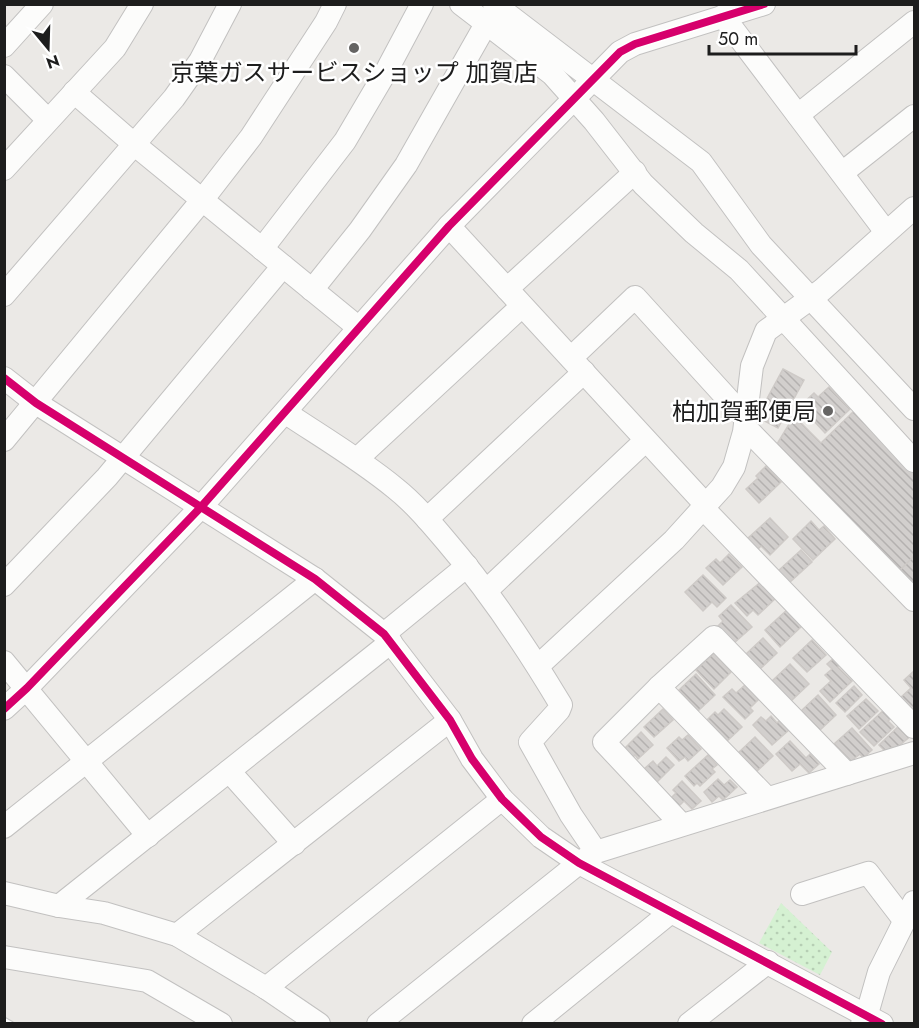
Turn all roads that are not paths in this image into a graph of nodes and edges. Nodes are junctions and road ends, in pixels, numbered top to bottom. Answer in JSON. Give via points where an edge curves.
{"nodes":[{"id":1,"x":42,"y":4,"type":"edge"},
{"id":2,"x":141,"y":4,"type":"edge"},
{"id":3,"x":230,"y":4,"type":"edge"},
{"id":4,"x":335,"y":4,"type":"edge"},
{"id":5,"x":422,"y":4,"type":"edge"},
{"id":6,"x":461,"y":4,"type":"edge"},
{"id":7,"x":764,"y":4,"type":"edge"},
{"id":8,"x":490,"y":14,"type":"edge"},
{"id":9,"x":723,"y":16,"type":"junction"},
{"id":10,"x":915,"y":22,"type":"edge"},
{"id":11,"x":4,"y":46,"type":"edge"},
{"id":12,"x":4,"y":76,"type":"edge"},
{"id":13,"x":592,"y":80,"type":"junction"},
{"id":14,"x":74,"y":92,"type":"junction"},
{"id":15,"x":574,"y":99,"type":"junction"},
{"id":16,"x":798,"y":115,"type":"junction"},
{"id":17,"x":915,"y":116,"type":"edge"},
{"id":18,"x":48,"y":120,"type":"junction"},
{"id":19,"x":135,"y":145,"type":"junction"},
{"id":20,"x":4,"y":169,"type":"edge"},
{"id":21,"x":635,"y":172,"type":"junction"},
{"id":22,"x":842,"y":173,"type":"junction"},
{"id":23,"x":203,"y":199,"type":"junction"},
{"id":24,"x":915,"y":208,"type":"edge"},
{"id":25,"x":449,"y":226,"type":"junction"},
{"id":26,"x":886,"y":232,"type":"junction"},
{"id":27,"x":262,"y":249,"type":"junction"},
{"id":28,"x":283,"y":266,"type":"junction"},
{"id":29,"x":507,"y":289,"type":"junction"},
{"id":30,"x":312,"y":290,"type":"junction"},
{"id":31,"x":4,"y":295,"type":"edge"},
{"id":32,"x":811,"y":298,"type":"junction"},
{"id":33,"x":522,"y":306,"type":"junction"},
{"id":34,"x":784,"y":318,"type":"junction"},
{"id":35,"x":359,"y":328,"type":"junction"},
{"id":36,"x":577,"y":365,"type":"junction"},
{"id":37,"x":4,"y":378,"type":"edge"},
{"id":38,"x":36,"y":403,"type":"junction"},
{"id":39,"x":911,"y":406,"type":"edge"},
{"id":40,"x":286,"y":413,"type":"junction"},
{"id":41,"x":745,"y":423,"type":"junction"},
{"id":42,"x":884,"y":427,"type":"junction"},
{"id":43,"x":4,"y":440,"type":"edge"},
{"id":44,"x":645,"y":441,"type":"junction"},
{"id":45,"x":123,"y":458,"type":"junction"},
{"id":46,"x":357,"y":459,"type":"junction"},
{"id":47,"x":915,"y":461,"type":"edge"},
{"id":48,"x":703,"y":506,"type":"junction"},
{"id":49,"x":201,"y":507,"type":"junction"},
{"id":50,"x":427,"y":519,"type":"junction"},
{"id":51,"x":467,"y":566,"type":"junction"},
{"id":52,"x":315,"y":579,"type":"junction"},
{"id":53,"x":4,"y":585,"type":"edge"},
{"id":54,"x":486,"y":591,"type":"junction"},
{"id":55,"x":915,"y":600,"type":"edge"},
{"id":56,"x":387,"y":638,"type":"junction"},
{"id":57,"x":4,"y":662,"type":"edge"},
{"id":58,"x":538,"y":666,"type":"junction"},
{"id":59,"x":659,"y":687,"type":"junction"},
{"id":60,"x":27,"y":688,"type":"junction"},
{"id":61,"x":4,"y":709,"type":"edge"},
{"id":62,"x":450,"y":720,"type":"junction"},
{"id":63,"x":915,"y":727,"type":"edge"},
{"id":64,"x":915,"y":753,"type":"edge"},
{"id":65,"x":87,"y":762,"type":"junction"},
{"id":66,"x":229,"y":771,"type":"junction"},
{"id":67,"x":847,"y":774,"type":"junction"},
{"id":68,"x":767,"y":798,"type":"junction"},
{"id":69,"x":502,"y":799,"type":"junction"},
{"id":70,"x":681,"y":825,"type":"junction"},
{"id":71,"x":4,"y":827,"type":"edge"},
{"id":72,"x":148,"y":836,"type":"junction"},
{"id":73,"x":294,"y":844,"type":"junction"},
{"id":74,"x":588,"y":857,"type":"junction"},
{"id":75,"x":4,"y":893,"type":"edge"},
{"id":76,"x":802,"y":894,"type":"dead end"},
{"id":77,"x":59,"y":906,"type":"junction"},
{"id":78,"x":671,"y":912,"type":"junction"},
{"id":79,"x":908,"y":924,"type":"edge"},
{"id":80,"x":177,"y":935,"type":"junction"},
{"id":81,"x":4,"y":957,"type":"edge"},
{"id":82,"x":768,"y":962,"type":"junction"},
{"id":83,"x":266,"y":988,"type":"junction"},
{"id":84,"x":871,"y":1020,"type":"edge"},
{"id":85,"x":221,"y":1023,"type":"edge"},
{"id":86,"x":319,"y":1023,"type":"edge"},
{"id":87,"x":378,"y":1023,"type":"edge"},
{"id":88,"x":533,"y":1023,"type":"edge"},
{"id":89,"x":690,"y":1023,"type":"edge"}],
"edges":[{"from":1,"to":11,"type":"street"},
{"from":2,"to":14,"type":"street","via":[[115,48]]},
{"from":3,"to":19,"type":"street","via":[[200,62]]},
{"from":4,"to":23,"type":"street","via":[[251,137]]},
{"from":5,"to":27,"type":"street","via":[[345,141]]},
{"from":6,"to":8,"type":"street"},
{"from":7,"to":9,"type":"street"},
{"from":8,"to":13,"type":"street"},
{"from":8,"to":15,"type":"street"},
{"from":8,"to":30,"type":"street","via":[[406,165]]},
{"from":9,"to":13,"type":"street","via":[[635,44],[620,52]]},
{"from":9,"to":16,"type":"street"},
{"from":10,"to":16,"type":"street"},
{"from":12,"to":18,"type":"street"},
{"from":13,"to":15,"type":"street"},
{"from":13,"to":32,"type":"street","via":[[701,162],[761,245]]},
{"from":14,"to":18,"type":"street"},
{"from":14,"to":19,"type":"street"},
{"from":15,"to":21,"type":"street"},
{"from":15,"to":25,"type":"street"},
{"from":16,"to":22,"type":"street"},
{"from":17,"to":22,"type":"street"},
{"from":18,"to":20,"type":"street"},
{"from":19,"to":23,"type":"street"},
{"from":19,"to":31,"type":"street"},
{"from":21,"to":29,"type":"street"},
{"from":21,"to":34,"type":"street"},
{"from":22,"to":26,"type":"street"},
{"from":23,"to":27,"type":"street"},
{"from":23,"to":38,"type":"street"},
{"from":24,"to":26,"type":"street"},
{"from":25,"to":29,"type":"street"},
{"from":25,"to":35,"type":"street"},
{"from":26,"to":32,"type":"street"},
{"from":27,"to":28,"type":"street"},
{"from":28,"to":30,"type":"street"},
{"from":28,"to":45,"type":"street"},
{"from":29,"to":33,"type":"street"},
{"from":30,"to":35,"type":"street"},
{"from":32,"to":34,"type":"street"},
{"from":32,"to":39,"type":"street"},
{"from":33,"to":36,"type":"street"},
{"from":33,"to":46,"type":"street"},
{"from":34,"to":41,"type":"street","via":[[766,331],[752,366]]},
{"from":34,"to":42,"type":"street"},
{"from":35,"to":40,"type":"street"},
{"from":36,"to":41,"type":"street","via":[[635,297]]},
{"from":36,"to":44,"type":"street"},
{"from":36,"to":50,"type":"street"},
{"from":37,"to":38,"type":"street"},
{"from":38,"to":43,"type":"street"},
{"from":38,"to":45,"type":"street"},
{"from":39,"to":42,"type":"street"},
{"from":40,"to":46,"type":"street"},
{"from":40,"to":49,"type":"street"},
{"from":41,"to":48,"type":"street","via":[[734,467],[722,487]]},
{"from":41,"to":55,"type":"street"},
{"from":42,"to":47,"type":"street"},
{"from":44,"to":48,"type":"street"},
{"from":44,"to":54,"type":"street"},
{"from":45,"to":49,"type":"street"},
{"from":45,"to":53,"type":"street"},
{"from":46,"to":50,"type":"street"},
{"from":48,"to":58,"type":"street","via":[[674,540]]},
{"from":48,"to":63,"type":"street"},
{"from":49,"to":52,"type":"street"},
{"from":49,"to":60,"type":"street"},
{"from":50,"to":51,"type":"street"},
{"from":51,"to":54,"type":"street"},
{"from":51,"to":56,"type":"street"},
{"from":52,"to":56,"type":"street"},
{"from":52,"to":65,"type":"street"},
{"from":54,"to":58,"type":"street"},
{"from":56,"to":62,"type":"street"},
{"from":56,"to":66,"type":"street"},
{"from":57,"to":60,"type":"street"},
{"from":58,"to":74,"type":"street","via":[[561,705],[530,742],[572,815]]},
{"from":59,"to":67,"type":"street","via":[[714,637]]},
{"from":59,"to":68,"type":"street"},
{"from":59,"to":70,"type":"street","via":[[604,742]]},
{"from":60,"to":61,"type":"street"},
{"from":60,"to":65,"type":"street"},
{"from":62,"to":69,"type":"street","via":[[472,759]]},
{"from":62,"to":73,"type":"street"},
{"from":64,"to":67,"type":"street"},
{"from":65,"to":71,"type":"street"},
{"from":65,"to":72,"type":"street"},
{"from":66,"to":72,"type":"street"},
{"from":66,"to":73,"type":"street"},
{"from":67,"to":68,"type":"street"},
{"from":68,"to":70,"type":"street"},
{"from":69,"to":74,"type":"street","via":[[541,837]]},
{"from":69,"to":83,"type":"street"},
{"from":70,"to":74,"type":"street"},
{"from":72,"to":77,"type":"street"},
{"from":73,"to":80,"type":"street"},
{"from":74,"to":78,"type":"street"},
{"from":74,"to":87,"type":"street"},
{"from":75,"to":77,"type":"street"},
{"from":76,"to":79,"type":"street","via":[[868,873]]},
{"from":77,"to":80,"type":"street","via":[[104,913]]},
{"from":78,"to":82,"type":"street"},
{"from":78,"to":88,"type":"street"},
{"from":79,"to":84,"type":"street","via":[[879,972]]},
{"from":80,"to":83,"type":"street"},
{"from":81,"to":85,"type":"street","via":[[147,981]]},
{"from":82,"to":84,"type":"street"},
{"from":82,"to":89,"type":"street"},
{"from":83,"to":86,"type":"street"}]}
